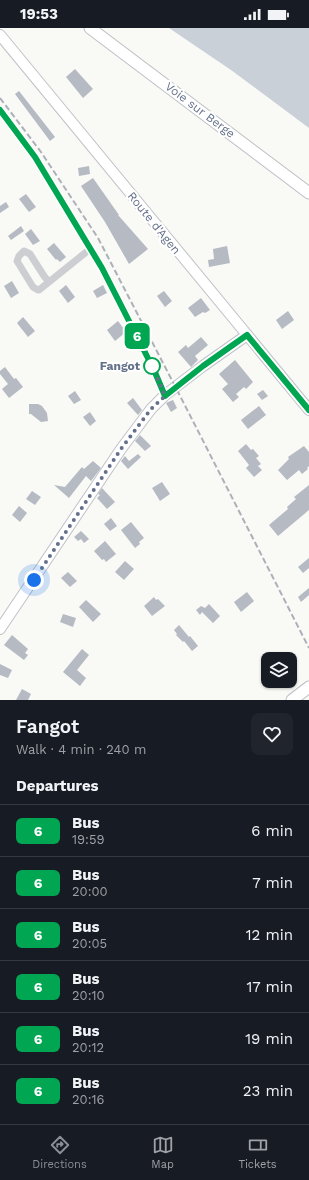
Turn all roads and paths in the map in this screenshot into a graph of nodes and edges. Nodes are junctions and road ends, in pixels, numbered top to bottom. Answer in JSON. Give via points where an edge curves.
{"nodes":[{"id":1,"x":90,"y":28,"type":"edge"},
{"id":2,"x":0,"y":35,"type":"edge"},
{"id":3,"x":0,"y":110,"type":"edge"},
{"id":4,"x":309,"y":193,"type":"edge"},
{"id":5,"x":90,"y":249,"type":"junction"},
{"id":6,"x":49,"y":282,"type":"junction"},
{"id":7,"x":247,"y":335,"type":"junction"},
{"id":8,"x":165,"y":396,"type":"junction"},
{"id":9,"x":309,"y":410,"type":"edge"},
{"id":10,"x":0,"y":629,"type":"edge"},
{"id":11,"x":309,"y":687,"type":"edge"},
{"id":12,"x":292,"y":700,"type":"edge"}],
"edges":[{"from":1,"to":4,"type":"main road","name":"Voie sur Berge"},
{"from":2,"to":7,"type":"main road","name":"Route d'Agen"},
{"from":3,"to":5,"type":"street","via":[[35,157]]},
{"from":5,"to":6,"type":"street"},
{"from":5,"to":8,"type":"street","via":[[114,289]]},
{"from":6,"to":6,"type":"street","via":[[39,290],[35,289],[17,261],[24,251],[30,254]]},
{"from":7,"to":8,"type":"main road"},
{"from":7,"to":9,"type":"main road","name":"Route d'Agen"},
{"from":8,"to":10,"type":"main road","via":[[151,409],[121,449]]},
{"from":11,"to":12,"type":"main road"}]}
